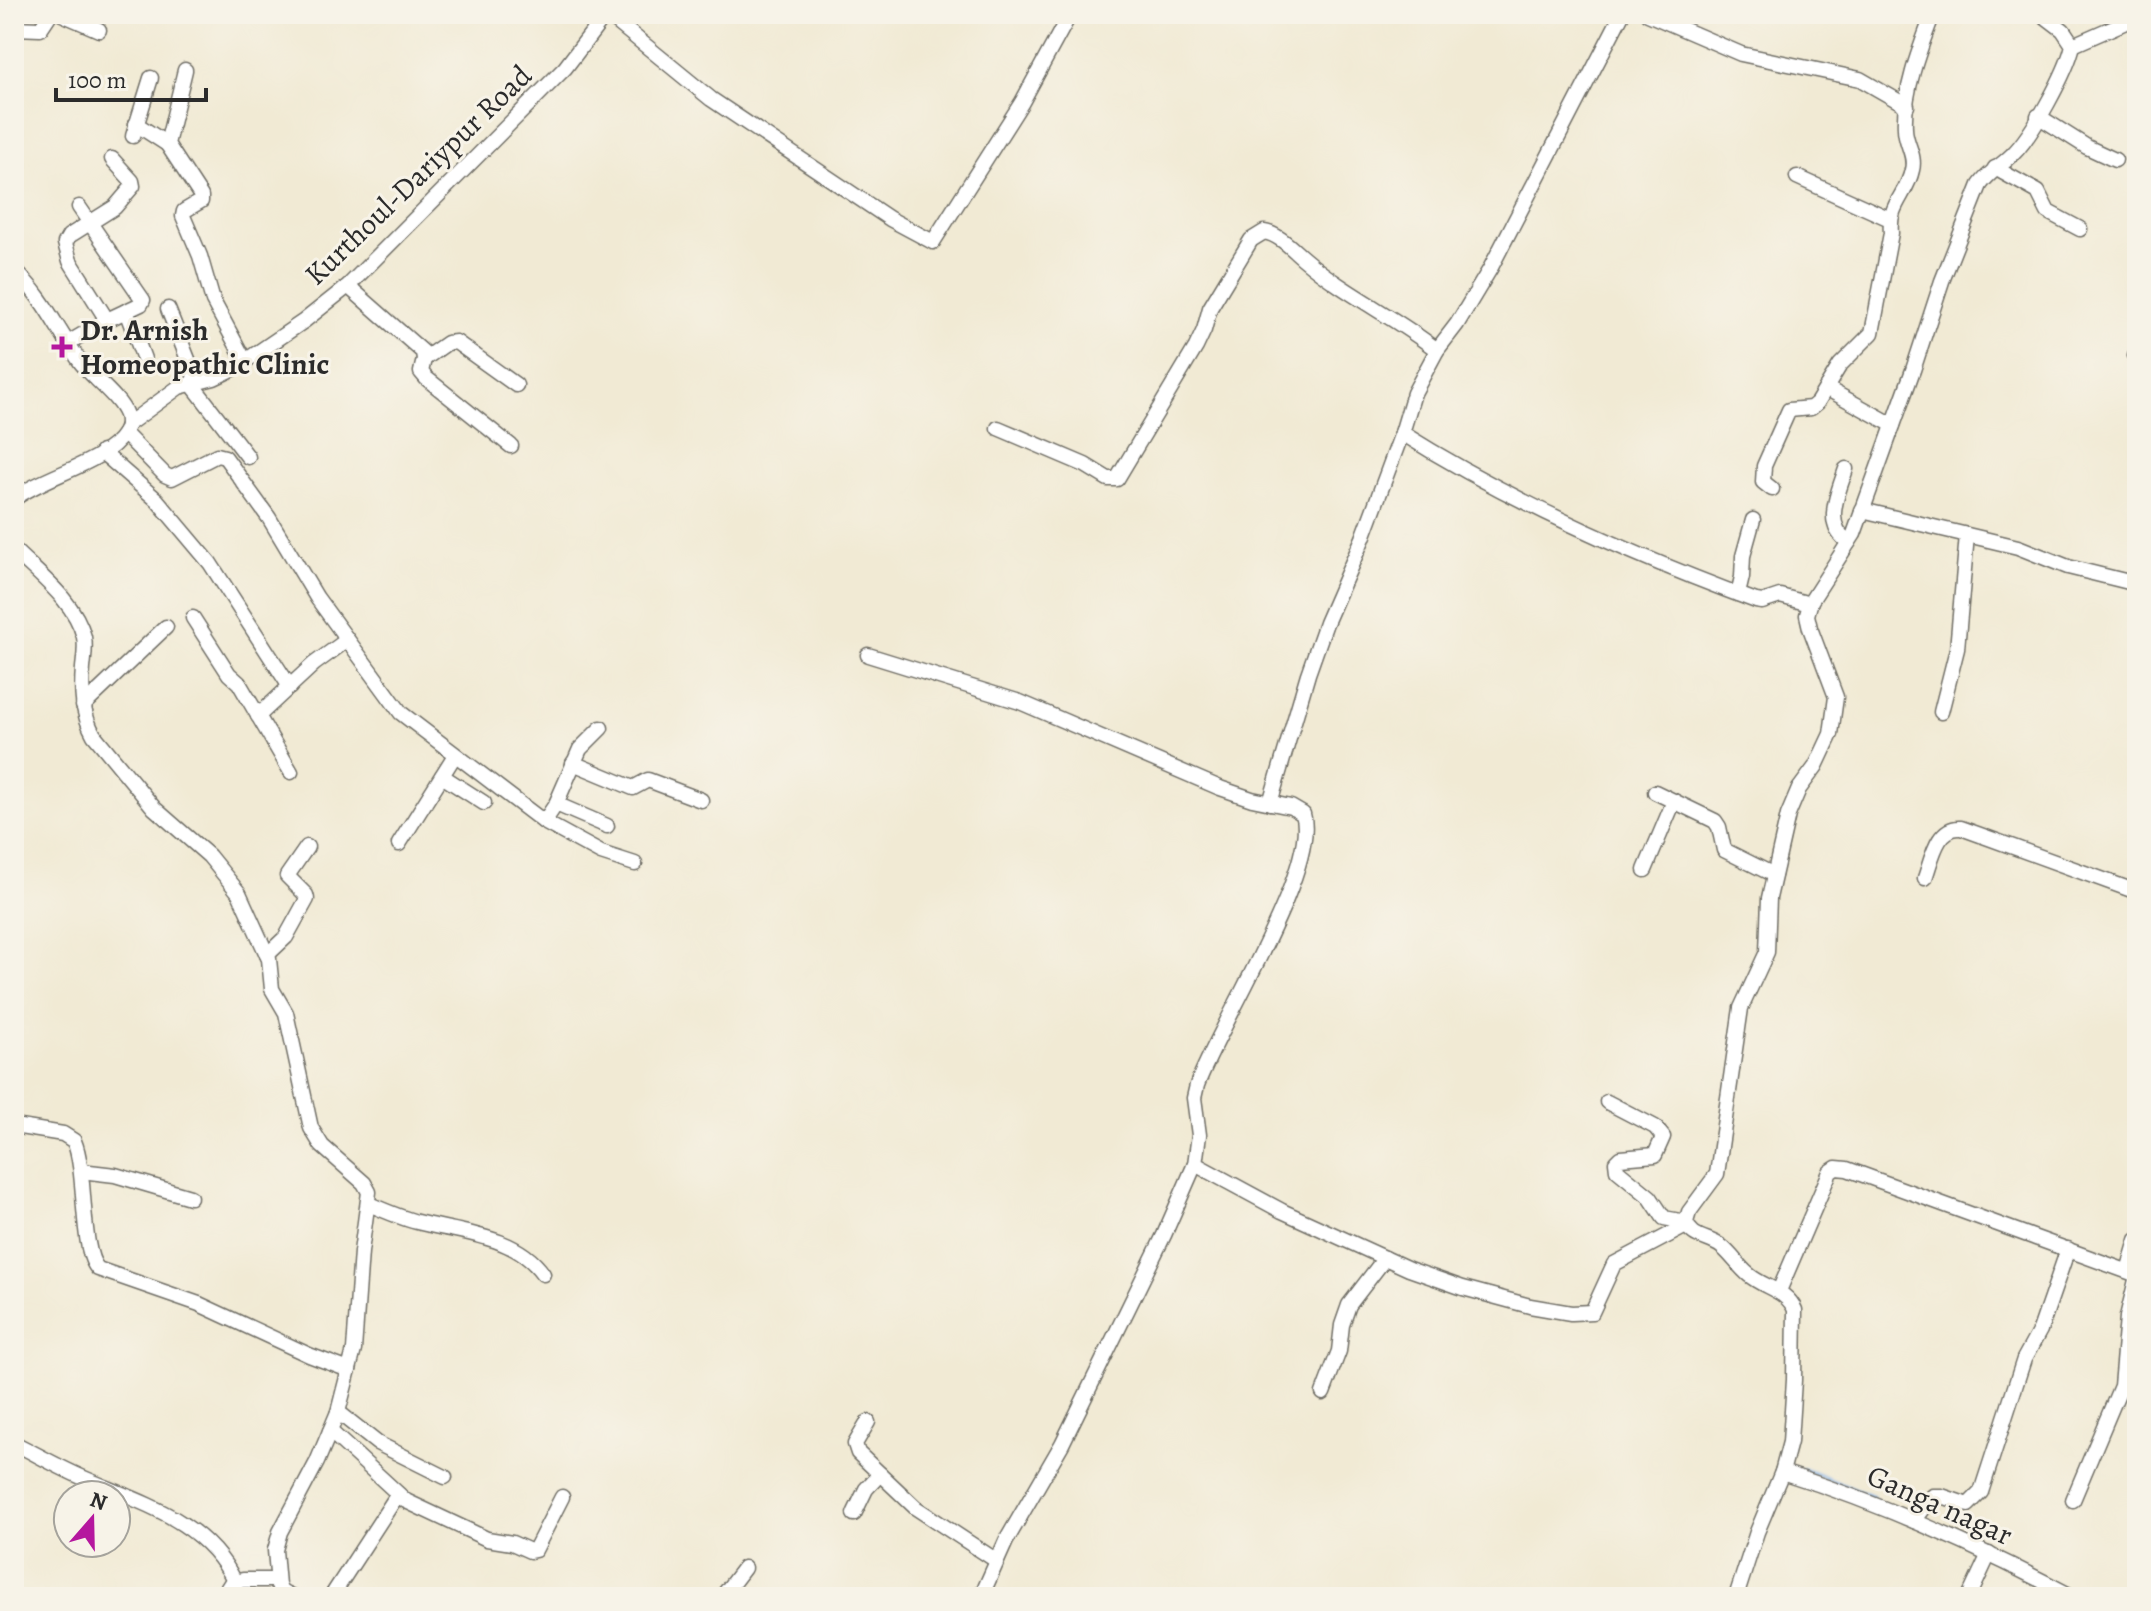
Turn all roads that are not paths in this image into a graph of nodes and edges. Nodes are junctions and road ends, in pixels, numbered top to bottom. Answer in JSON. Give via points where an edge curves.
{"nodes":[{"id":1,"x":50,"y":14,"type":"edge"},
{"id":2,"x":62,"y":14,"type":"edge"},
{"id":3,"x":606,"y":14,"type":"edge"},
{"id":4,"x":1070,"y":14,"type":"edge"},
{"id":5,"x":1622,"y":14,"type":"edge"},
{"id":6,"x":1648,"y":14,"type":"edge"},
{"id":7,"x":1933,"y":14,"type":"edge"},
{"id":8,"x":2042,"y":14,"type":"edge"},
{"id":9,"x":2137,"y":17,"type":"edge"},
{"id":10,"x":14,"y":28,"type":"edge"},
{"id":11,"x":99,"y":30,"type":"dead end"},
{"id":12,"x":2073,"y":45,"type":"junction"},
{"id":13,"x":185,"y":70,"type":"dead end"},
{"id":14,"x":151,"y":78,"type":"dead end"},
{"id":15,"x":1907,"y":106,"type":"junction"},
{"id":16,"x":2038,"y":116,"type":"junction"},
{"id":17,"x":167,"y":144,"type":"junction"},
{"id":18,"x":112,"y":159,"type":"dead end"},
{"id":19,"x":2115,"y":160,"type":"dead end"},
{"id":20,"x":1995,"y":168,"type":"junction"},
{"id":21,"x":1797,"y":177,"type":"dead end"},
{"id":22,"x":79,"y":207,"type":"dead end"},
{"id":23,"x":1890,"y":219,"type":"junction"},
{"id":24,"x":90,"y":222,"type":"junction"},
{"id":25,"x":2080,"y":229,"type":"dead end"},
{"id":26,"x":14,"y":270,"type":"edge"},
{"id":27,"x":348,"y":286,"type":"junction"},
{"id":28,"x":168,"y":309,"type":"dead end"},
{"id":29,"x":126,"y":311,"type":"junction"},
{"id":30,"x":107,"y":320,"type":"junction"},
{"id":31,"x":68,"y":343,"type":"junction"},
{"id":32,"x":1437,"y":350,"type":"junction"},
{"id":33,"x":144,"y":359,"type":"dead end"},
{"id":34,"x":424,"y":359,"type":"junction"},
{"id":35,"x":245,"y":361,"type":"junction"},
{"id":36,"x":194,"y":383,"type":"junction"},
{"id":37,"x":516,"y":385,"type":"dead end"},
{"id":38,"x":1826,"y":388,"type":"junction"},
{"id":39,"x":1893,"y":425,"type":"junction"},
{"id":40,"x":998,"y":428,"type":"dead end"},
{"id":41,"x":126,"y":429,"type":"junction"},
{"id":42,"x":1402,"y":433,"type":"junction"},
{"id":43,"x":237,"y":443,"type":"junction"},
{"id":44,"x":511,"y":446,"type":"dead end"},
{"id":45,"x":102,"y":452,"type":"junction"},
{"id":46,"x":222,"y":456,"type":"junction"},
{"id":47,"x":248,"y":457,"type":"dead end"},
{"id":48,"x":1846,"y":469,"type":"dead end"},
{"id":49,"x":1772,"y":489,"type":"dead end"},
{"id":50,"x":14,"y":499,"type":"edge"},
{"id":51,"x":1862,"y":510,"type":"junction"},
{"id":52,"x":1753,"y":520,"type":"dead end"},
{"id":53,"x":1967,"y":535,"type":"junction"},
{"id":54,"x":1849,"y":542,"type":"junction"},
{"id":55,"x":14,"y":550,"type":"edge"},
{"id":56,"x":2137,"y":584,"type":"edge"},
{"id":57,"x":1738,"y":594,"type":"junction"},
{"id":58,"x":1810,"y":604,"type":"junction"},
{"id":59,"x":193,"y":618,"type":"dead end"},
{"id":60,"x":166,"y":627,"type":"dead end"},
{"id":61,"x":347,"y":640,"type":"junction"},
{"id":62,"x":868,"y":655,"type":"dead end"},
{"id":63,"x":290,"y":687,"type":"junction"},
{"id":64,"x":83,"y":706,"type":"junction"},
{"id":65,"x":1941,"y":712,"type":"dead end"},
{"id":66,"x":258,"y":716,"type":"junction"},
{"id":67,"x":601,"y":728,"type":"dead end"},
{"id":68,"x":455,"y":755,"type":"junction"},
{"id":69,"x":573,"y":763,"type":"junction"},
{"id":70,"x":291,"y":772,"type":"dead end"},
{"id":71,"x":442,"y":776,"type":"junction"},
{"id":72,"x":1655,"y":792,"type":"dead end"},
{"id":73,"x":701,"y":800,"type":"dead end"},
{"id":74,"x":1674,"y":801,"type":"junction"},
{"id":75,"x":484,"y":803,"type":"dead end"},
{"id":76,"x":1270,"y":803,"type":"junction"},
{"id":77,"x":556,"y":804,"type":"junction"},
{"id":78,"x":544,"y":822,"type":"junction"},
{"id":79,"x":607,"y":826,"type":"dead end"},
{"id":80,"x":399,"y":844,"type":"dead end"},
{"id":81,"x":307,"y":847,"type":"dead end"},
{"id":82,"x":635,"y":864,"type":"dead end"},
{"id":83,"x":1645,"y":870,"type":"dead end"},
{"id":84,"x":1774,"y":875,"type":"junction"},
{"id":85,"x":1925,"y":878,"type":"dead end"},
{"id":86,"x":2137,"y":892,"type":"edge"},
{"id":87,"x":267,"y":955,"type":"junction"},
{"id":88,"x":1607,"y":1102,"type":"dead end"},
{"id":89,"x":14,"y":1126,"type":"edge"},
{"id":90,"x":1195,"y":1164,"type":"junction"},
{"id":91,"x":81,"y":1171,"type":"junction"},
{"id":92,"x":190,"y":1197,"type":"dead end"},
{"id":93,"x":369,"y":1204,"type":"junction"},
{"id":94,"x":1686,"y":1224,"type":"junction"},
{"id":95,"x":2137,"y":1240,"type":"edge"},
{"id":96,"x":2068,"y":1249,"type":"junction"},
{"id":97,"x":1385,"y":1258,"type":"junction"},
{"id":98,"x":543,"y":1274,"type":"dead end"},
{"id":99,"x":2134,"y":1274,"type":"edge"},
{"id":100,"x":1779,"y":1291,"type":"junction"},
{"id":101,"x":349,"y":1370,"type":"junction"},
{"id":102,"x":1323,"y":1393,"type":"dead end"},
{"id":103,"x":338,"y":1412,"type":"junction"},
{"id":104,"x":868,"y":1422,"type":"dead end"},
{"id":105,"x":330,"y":1431,"type":"junction"},
{"id":106,"x":14,"y":1443,"type":"edge"},
{"id":107,"x":1782,"y":1472,"type":"junction"},
{"id":108,"x":880,"y":1474,"type":"junction"},
{"id":109,"x":445,"y":1477,"type":"dead end"},
{"id":110,"x":398,"y":1494,"type":"junction"},
{"id":111,"x":562,"y":1497,"type":"dead end"},
{"id":112,"x":2073,"y":1500,"type":"dead end"},
{"id":113,"x":854,"y":1514,"type":"dead end"},
{"id":114,"x":1916,"y":1518,"type":"junction"},
{"id":115,"x":1989,"y":1554,"type":"junction"},
{"id":116,"x":997,"y":1561,"type":"junction"},
{"id":117,"x":744,"y":1568,"type":"dead end"},
{"id":118,"x":276,"y":1580,"type":"junction"},
{"id":119,"x":235,"y":1582,"type":"junction"},
{"id":120,"x":222,"y":1597,"type":"edge"},
{"id":121,"x":291,"y":1597,"type":"edge"},
{"id":122,"x":331,"y":1597,"type":"edge"},
{"id":123,"x":722,"y":1597,"type":"edge"},
{"id":124,"x":981,"y":1597,"type":"edge"},
{"id":125,"x":1736,"y":1597,"type":"edge"},
{"id":126,"x":1969,"y":1597,"type":"edge"},
{"id":127,"x":2073,"y":1597,"type":"edge"}],
"edges":[{"from":1,"to":10,"type":"street","via":[[40,29]]},
{"from":2,"to":11,"type":"street"},
{"from":3,"to":4,"type":"street","via":[[711,99],[930,242],[1022,102]]},
{"from":3,"to":27,"type":"street","name":"Kurthoul-Dariypur Road","via":[[565,68]]},
{"from":5,"to":32,"type":"street","via":[[1490,269]]},
{"from":6,"to":15,"type":"street","via":[[1741,54],[1860,79]]},
{"from":7,"to":15,"type":"street"},
{"from":8,"to":12,"type":"street"},
{"from":9,"to":12,"type":"street"},
{"from":12,"to":16,"type":"street"},
{"from":13,"to":17,"type":"street"},
{"from":14,"to":17,"type":"street","via":[[134,130]]},
{"from":15,"to":23,"type":"street","via":[[1904,130],[1913,166]]},
{"from":16,"to":19,"type":"street"},
{"from":16,"to":20,"type":"street","via":[[2023,142]]},
{"from":17,"to":35,"type":"street","via":[[201,196],[183,216],[213,301]]},
{"from":18,"to":24,"type":"street","via":[[133,186],[115,207]]},
{"from":20,"to":25,"type":"street","via":[[2038,192],[2048,212]]},
{"from":20,"to":39,"type":"street","via":[[1980,185]]},
{"from":21,"to":23,"type":"street"},
{"from":22,"to":24,"type":"street"},
{"from":23,"to":38,"type":"street","via":[[1872,333],[1840,365]]},
{"from":24,"to":29,"type":"street","via":[[142,298],[141,304]]},
{"from":24,"to":30,"type":"street","via":[[65,245]]},
{"from":26,"to":31,"type":"street","via":[[33,286]]},
{"from":27,"to":34,"type":"street","via":[[419,348]]},
{"from":27,"to":35,"type":"street","name":"Kurthoul-Dariypur Road"},
{"from":28,"to":36,"type":"street"},
{"from":29,"to":30,"type":"street"},
{"from":29,"to":33,"type":"street"},
{"from":30,"to":31,"type":"street"},
{"from":31,"to":41,"type":"street","via":[[124,411]]},
{"from":32,"to":40,"type":"street","via":[[1264,232],[1251,240],[1213,303],[1196,347],[1117,479]]},
{"from":32,"to":42,"type":"street","via":[[1414,393]]},
{"from":34,"to":37,"type":"street","via":[[456,342]]},
{"from":34,"to":44,"type":"street","via":[[423,375]]},
{"from":35,"to":36,"type":"street","name":"Kurthoul-Dariypur Road","via":[[223,375]]},
{"from":36,"to":41,"type":"street","name":"Kurthoul-Dariypur Road","via":[[171,392]]},
{"from":36,"to":43,"type":"street"},
{"from":38,"to":39,"type":"street"},
{"from":38,"to":49,"type":"street","via":[[1811,408],[1789,410],[1764,466],[1763,482]]},
{"from":39,"to":51,"type":"street"},
{"from":41,"to":45,"type":"street","name":"Kurthoul-Dariypur Road"},
{"from":41,"to":46,"type":"street","via":[[172,478]]},
{"from":42,"to":57,"type":"street","via":[[1565,523]]},
{"from":42,"to":76,"type":"street","via":[[1321,636]]},
{"from":43,"to":46,"type":"street"},
{"from":43,"to":47,"type":"street"},
{"from":45,"to":50,"type":"street","name":"Kurthoul-Dariypur Road"},
{"from":45,"to":63,"type":"street","via":[[157,500],[210,563]]},
{"from":46,"to":61,"type":"street","via":[[262,507]]},
{"from":48,"to":54,"type":"street","via":[[1834,523],[1837,534]]},
{"from":51,"to":53,"type":"street"},
{"from":51,"to":54,"type":"street"},
{"from":52,"to":57,"type":"street"},
{"from":53,"to":56,"type":"street"},
{"from":53,"to":65,"type":"street","via":[[1957,649]]},
{"from":54,"to":58,"type":"street"},
{"from":55,"to":64,"type":"street","via":[[60,595],[80,626],[85,649]]},
{"from":57,"to":58,"type":"street","via":[[1762,602],[1780,596]]},
{"from":58,"to":84,"type":"street","via":[[1810,628],[1837,708],[1831,734],[1788,815]]},
{"from":59,"to":66,"type":"street"},
{"from":60,"to":64,"type":"street"},
{"from":61,"to":63,"type":"street"},
{"from":61,"to":68,"type":"street","via":[[401,713]]},
{"from":62,"to":76,"type":"street","via":[[1020,702],[1192,777]]},
{"from":63,"to":66,"type":"street"},
{"from":64,"to":87,"type":"street","via":[[94,735],[142,795],[230,880]]},
{"from":66,"to":70,"type":"street"},
{"from":67,"to":69,"type":"street","via":[[582,745]]},
{"from":68,"to":71,"type":"street"},
{"from":68,"to":78,"type":"street"},
{"from":69,"to":73,"type":"street","via":[[633,788],[648,780]]},
{"from":69,"to":77,"type":"street"},
{"from":71,"to":75,"type":"street"},
{"from":71,"to":80,"type":"street"},
{"from":72,"to":74,"type":"street"},
{"from":74,"to":83,"type":"street"},
{"from":74,"to":84,"type":"street","via":[[1715,821],[1728,853]]},
{"from":76,"to":90,"type":"street","via":[[1303,814],[1305,834],[1284,906],[1197,1085]]},
{"from":77,"to":78,"type":"street"},
{"from":77,"to":79,"type":"street"},
{"from":78,"to":82,"type":"street","via":[[601,853]]},
{"from":81,"to":87,"type":"street","via":[[287,876],[307,899],[286,937]]},
{"from":84,"to":94,"type":"street","via":[[1767,952],[1741,1008],[1717,1174]]},
{"from":85,"to":86,"type":"street","via":[[1938,842],[1953,827]]},
{"from":87,"to":93,"type":"street","via":[[272,989],[286,1013],[311,1128],[322,1146],[364,1183]]},
{"from":88,"to":94,"type":"street","via":[[1655,1127],[1663,1137],[1655,1155],[1620,1158],[1617,1170],[1650,1197],[1664,1218]]},
{"from":89,"to":91,"type":"street","via":[[71,1137]]},
{"from":90,"to":97,"type":"street"},
{"from":90,"to":116,"type":"street","via":[[1062,1444]]},
{"from":91,"to":92,"type":"street"},
{"from":91,"to":101,"type":"street","via":[[90,1253],[98,1269],[199,1304]]},
{"from":93,"to":98,"type":"street","via":[[409,1220],[488,1239],[528,1256]]},
{"from":93,"to":101,"type":"street"},
{"from":94,"to":97,"type":"street","via":[[1614,1264],[1595,1308],[1584,1314],[1514,1302]]},
{"from":94,"to":100,"type":"street","via":[[1720,1245],[1751,1277]]},
{"from":95,"to":99,"type":"street"},
{"from":96,"to":99,"type":"street"},
{"from":96,"to":100,"type":"street","via":[[1836,1168]]},
{"from":96,"to":114,"type":"street","via":[[2040,1330],[2024,1359],[1981,1492],[1968,1505],[1933,1496]]},
{"from":97,"to":102,"type":"street","via":[[1349,1305]]},
{"from":99,"to":112,"type":"street","via":[[2121,1386]]},
{"from":100,"to":107,"type":"street","via":[[1795,1310],[1790,1442]]},
{"from":101,"to":103,"type":"street"},
{"from":103,"to":105,"type":"street"},
{"from":103,"to":109,"type":"street","via":[[377,1443]]},
{"from":104,"to":108,"type":"street","via":[[855,1448]]},
{"from":105,"to":110,"type":"street"},
{"from":105,"to":118,"type":"street","via":[[280,1532]]},
{"from":106,"to":119,"type":"street","via":[[178,1519],[219,1555]]},
{"from":107,"to":114,"type":"street","name":"Ganga nagar"},
{"from":107,"to":125,"type":"street"},
{"from":108,"to":113,"type":"street"},
{"from":108,"to":116,"type":"street","via":[[916,1508]]},
{"from":110,"to":111,"type":"street","via":[[478,1535],[530,1551],[538,1546]]},
{"from":110,"to":122,"type":"street"},
{"from":114,"to":115,"type":"street","name":"Ganga nagar"},
{"from":115,"to":126,"type":"street"},
{"from":115,"to":127,"type":"street","name":"Ganga nagar"},
{"from":116,"to":124,"type":"street"},
{"from":117,"to":123,"type":"street"},
{"from":118,"to":119,"type":"street"},
{"from":118,"to":121,"type":"street","via":[[281,1592]]},
{"from":119,"to":120,"type":"street"}]}
